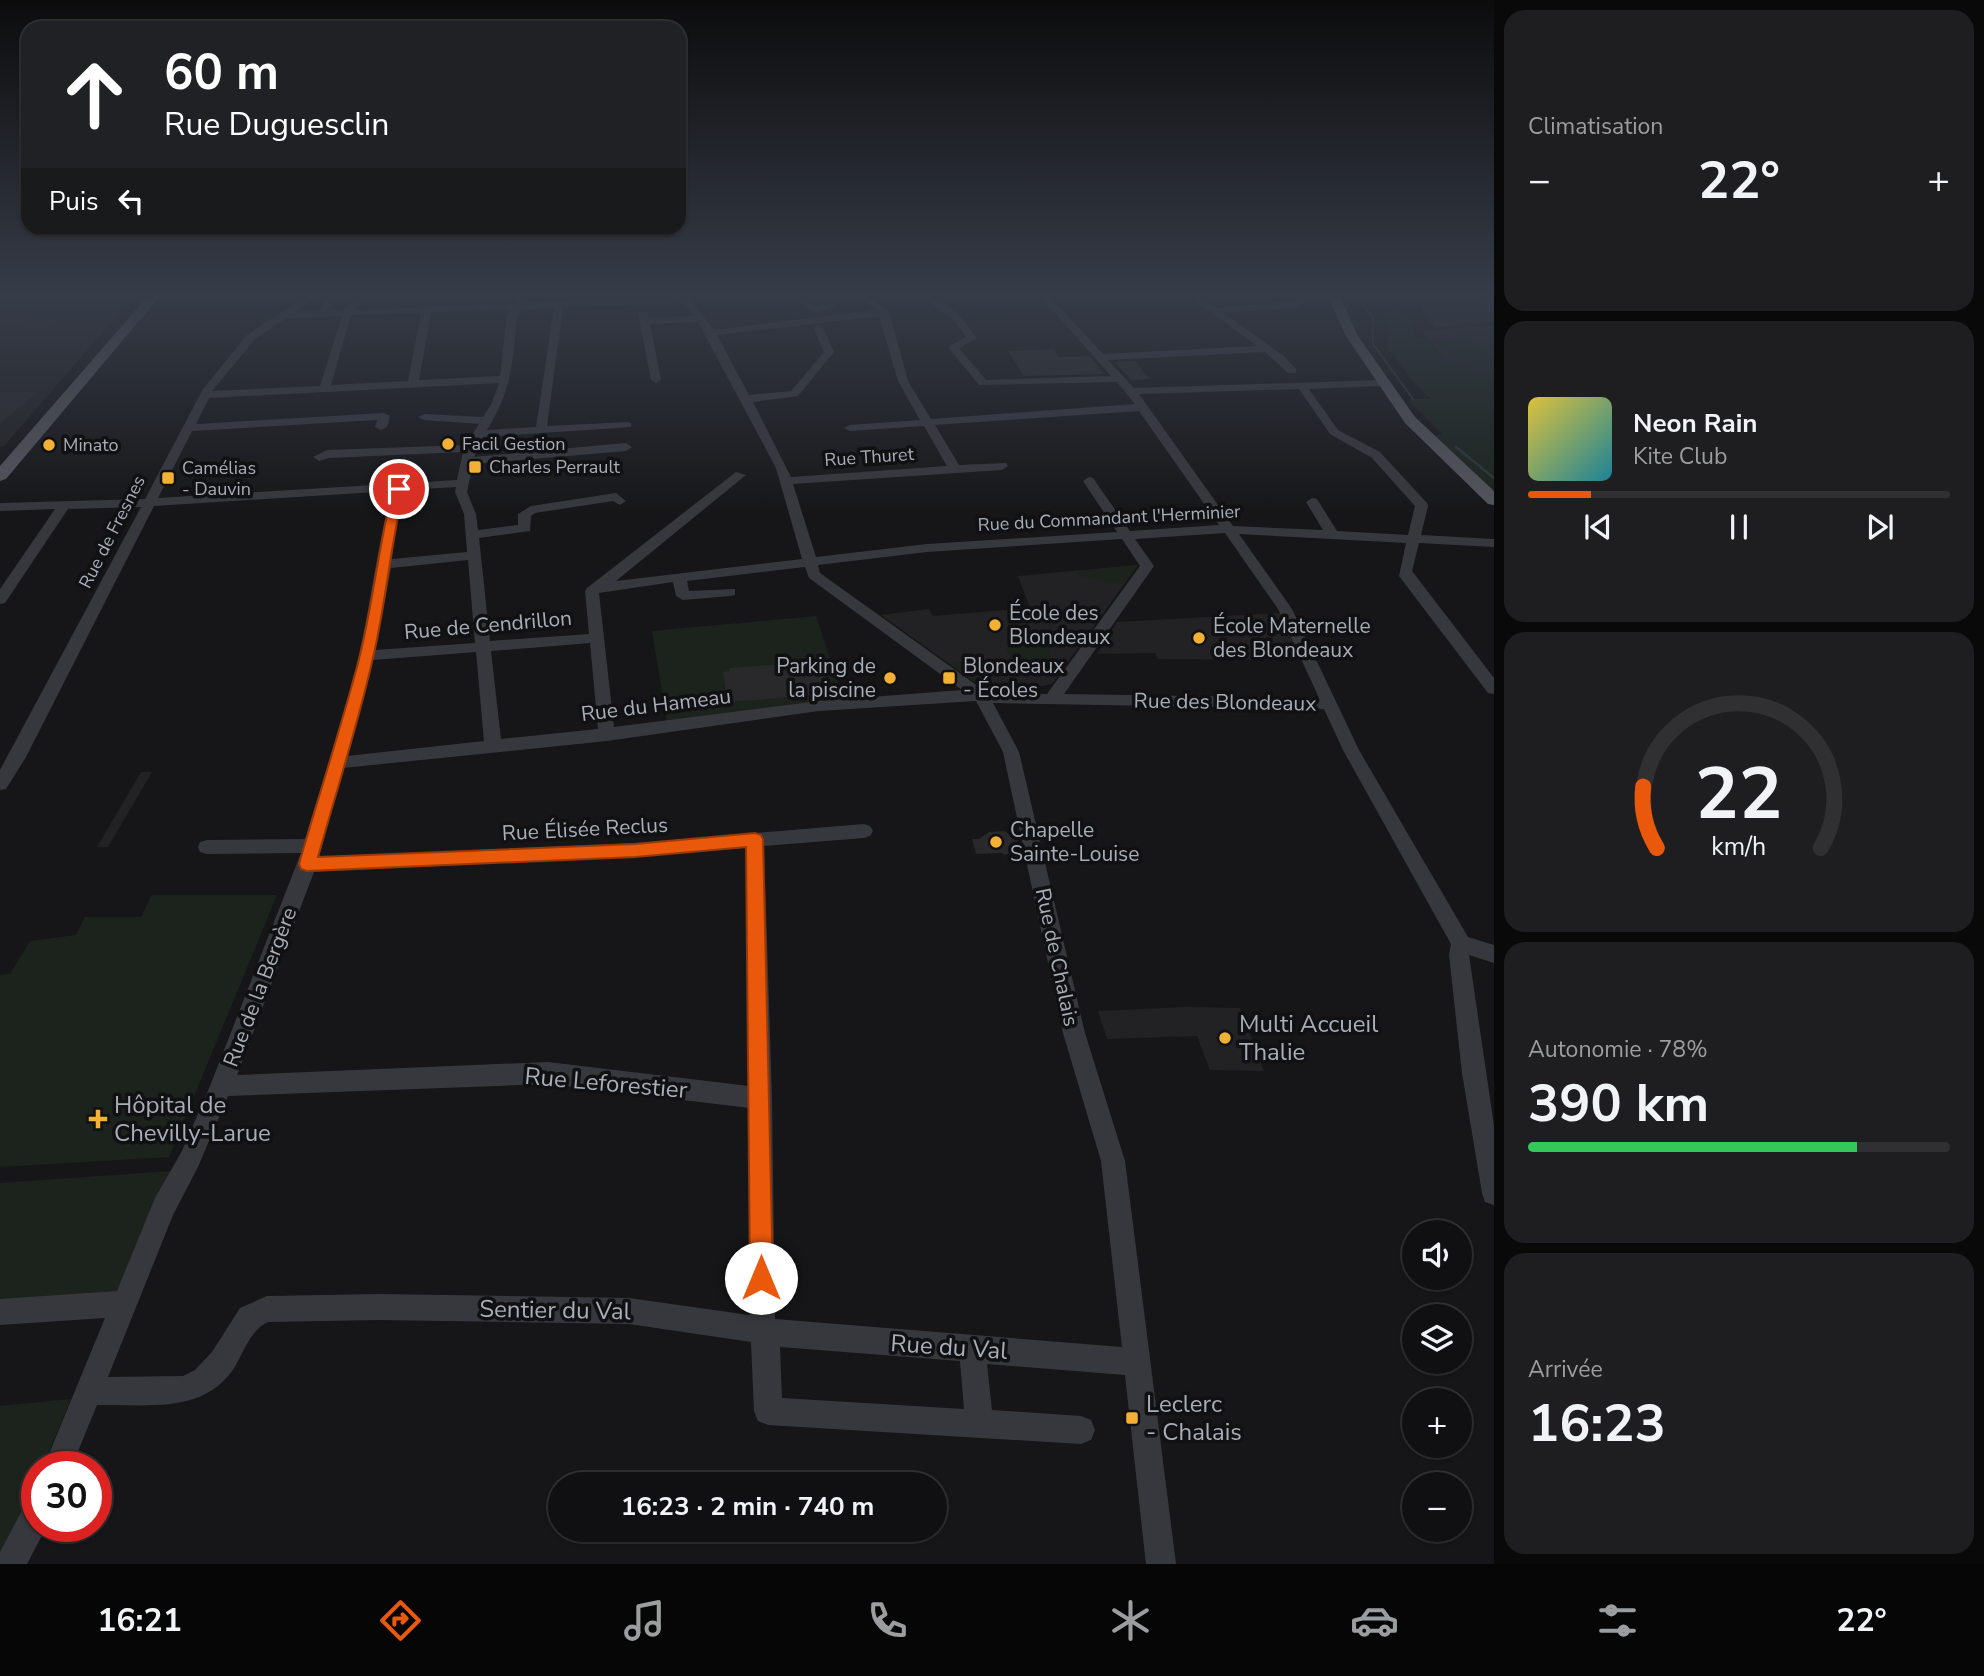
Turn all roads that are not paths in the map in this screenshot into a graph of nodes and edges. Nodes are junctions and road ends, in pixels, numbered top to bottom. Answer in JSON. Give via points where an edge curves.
{"nodes":[{"id":1,"x":84,"y":369,"type":"edge"},
{"id":2,"x":87,"y":369,"type":"edge"},
{"id":3,"x":226,"y":369,"type":"edge"},
{"id":4,"x":331,"y":369,"type":"edge"},
{"id":5,"x":415,"y":369,"type":"edge"},
{"id":6,"x":506,"y":369,"type":"edge"},
{"id":7,"x":551,"y":369,"type":"edge"},
{"id":8,"x":654,"y":369,"type":"edge"},
{"id":9,"x":731,"y":369,"type":"edge"},
{"id":10,"x":815,"y":369,"type":"edge"},
{"id":11,"x":900,"y":369,"type":"edge"},
{"id":12,"x":971,"y":369,"type":"edge"},
{"id":13,"x":1111,"y":369,"type":"edge"},
{"id":14,"x":1374,"y":369,"type":"edge"},
{"id":15,"x":505,"y":379,"type":"junction"},
{"id":16,"x":1120,"y":379,"type":"junction"},
{"id":17,"x":656,"y":380,"type":"dead end"},
{"id":18,"x":412,"y":383,"type":"junction"},
{"id":19,"x":1383,"y":383,"type":"junction"},
{"id":20,"x":1302,"y":386,"type":"junction"},
{"id":21,"x":325,"y":388,"type":"junction"},
{"id":22,"x":1131,"y":391,"type":"junction"},
{"id":23,"x":205,"y":395,"type":"junction"},
{"id":24,"x":747,"y":399,"type":"junction"},
{"id":25,"x":1143,"y":407,"type":"junction"},
{"id":26,"x":424,"y":417,"type":"dead end"},
{"id":27,"x":486,"y":421,"type":"junction"},
{"id":28,"x":927,"y":421,"type":"junction"},
{"id":29,"x":627,"y":425,"type":"dead end"},
{"id":30,"x":381,"y":427,"type":"dead end"},
{"id":31,"x":187,"y":428,"type":"junction"},
{"id":32,"x":850,"y":428,"type":"dead end"},
{"id":33,"x":541,"y":430,"type":"junction"},
{"id":34,"x":477,"y":434,"type":"junction"},
{"id":35,"x":626,"y":447,"type":"dead end"},
{"id":36,"x":470,"y":448,"type":"junction"},
{"id":37,"x":319,"y":457,"type":"dead end"},
{"id":38,"x":1,"y":459,"type":"edge"},
{"id":39,"x":468,"y":461,"type":"junction"},
{"id":40,"x":1002,"y":466,"type":"dead end"},
{"id":41,"x":954,"y":468,"type":"junction"},
{"id":42,"x":740,"y":475,"type":"dead end"},
{"id":43,"x":0,"y":476,"type":"edge"},
{"id":44,"x":786,"y":481,"type":"junction"},
{"id":45,"x":1089,"y":481,"type":"dead end"},
{"id":46,"x":462,"y":483,"type":"junction"},
{"id":47,"x":400,"y":486,"type":"junction"},
{"id":48,"x":1494,"y":500,"type":"edge"},
{"id":49,"x":620,"y":501,"type":"dead end"},
{"id":50,"x":149,"y":502,"type":"junction"},
{"id":51,"x":1312,"y":502,"type":"dead end"},
{"id":52,"x":65,"y":504,"type":"junction"},
{"id":53,"x":0,"y":507,"type":"edge"},
{"id":54,"x":1230,"y":530,"type":"junction"},
{"id":55,"x":1332,"y":534,"type":"junction"},
{"id":56,"x":473,"y":535,"type":"junction"},
{"id":57,"x":1127,"y":535,"type":"junction"},
{"id":58,"x":1414,"y":539,"type":"junction"},
{"id":59,"x":1494,"y":543,"type":"edge"},
{"id":60,"x":474,"y":555,"type":"junction"},
{"id":61,"x":810,"y":561,"type":"junction"},
{"id":62,"x":385,"y":564,"type":"junction"},
{"id":63,"x":679,"y":577,"type":"junction"},
{"id":64,"x":599,"y":587,"type":"junction"},
{"id":65,"x":730,"y":592,"type":"dead end"},
{"id":66,"x":0,"y":600,"type":"edge"},
{"id":67,"x":597,"y":638,"type":"junction"},
{"id":68,"x":485,"y":648,"type":"junction"},
{"id":69,"x":366,"y":656,"type":"junction"},
{"id":70,"x":1494,"y":689,"type":"edge"},
{"id":71,"x":981,"y":696,"type":"junction"},
{"id":72,"x":1052,"y":699,"type":"junction"},
{"id":73,"x":1329,"y":704,"type":"junction"},
{"id":74,"x":607,"y":735,"type":"junction"},
{"id":75,"x":493,"y":746,"type":"junction"},
{"id":76,"x":336,"y":763,"type":"junction"},
{"id":77,"x":0,"y":784,"type":"edge"},
{"id":78,"x":864,"y":831,"type":"dead end"},
{"id":79,"x":755,"y":839,"type":"junction"},
{"id":80,"x":207,"y":848,"type":"dead end"},
{"id":81,"x":310,"y":855,"type":"junction"},
{"id":82,"x":1461,"y":943,"type":"junction"},
{"id":83,"x":1494,"y":954,"type":"edge"},
{"id":84,"x":221,"y":1086,"type":"junction"},
{"id":85,"x":761,"y":1098,"type":"junction"},
{"id":86,"x":1494,"y":1193,"type":"edge"},
{"id":87,"x":126,"y":1303,"type":"junction"},
{"id":88,"x":0,"y":1312,"type":"edge"},
{"id":89,"x":762,"y":1329,"type":"junction"},
{"id":90,"x":972,"y":1348,"type":"junction"},
{"id":91,"x":1136,"y":1362,"type":"junction"},
{"id":92,"x":91,"y":1391,"type":"junction"},
{"id":93,"x":979,"y":1423,"type":"junction"},
{"id":94,"x":1081,"y":1430,"type":"dead end"},
{"id":95,"x":65,"y":1451,"type":"edge"},
{"id":96,"x":21,"y":1540,"type":"edge"},
{"id":97,"x":10,"y":1564,"type":"edge"},
{"id":98,"x":1161,"y":1564,"type":"edge"}],
"edges":[{"from":1,"to":38,"type":"main road"},
{"from":2,"to":43,"type":"main road"},
{"from":3,"to":23,"type":"street","name":"Rue de Fresnes"},
{"from":4,"to":21,"type":"street"},
{"from":5,"to":18,"type":"street"},
{"from":6,"to":15,"type":"street"},
{"from":7,"to":33,"type":"street"},
{"from":8,"to":17,"type":"street"},
{"from":9,"to":24,"type":"street","name":"Rue de Chalais"},
{"from":10,"to":24,"type":"street","via":[[794,394]]},
{"from":11,"to":28,"type":"street","name":"Rue Thuret"},
{"from":12,"to":16,"type":"street","via":[[983,383]]},
{"from":13,"to":16,"type":"street"},
{"from":14,"to":19,"type":"main road"},
{"from":15,"to":18,"type":"street"},
{"from":15,"to":27,"type":"street","via":[[498,403]]},
{"from":16,"to":22,"type":"street"},
{"from":18,"to":21,"type":"street"},
{"from":19,"to":20,"type":"street"},
{"from":19,"to":48,"type":"main road","via":[[1413,423]]},
{"from":20,"to":22,"type":"street"},
{"from":20,"to":58,"type":"street","via":[[1334,432],[1376,455],[1420,504]]},
{"from":21,"to":23,"type":"street"},
{"from":22,"to":25,"type":"street"},
{"from":23,"to":31,"type":"street","name":"Rue de Fresnes"},
{"from":24,"to":44,"type":"street","name":"Rue de Chalais"},
{"from":25,"to":28,"type":"street"},
{"from":25,"to":54,"type":"street"},
{"from":26,"to":27,"type":"street"},
{"from":27,"to":34,"type":"street"},
{"from":28,"to":32,"type":"street"},
{"from":28,"to":41,"type":"street","name":"Rue Thuret"},
{"from":29,"to":33,"type":"street"},
{"from":30,"to":31,"type":"street","via":[[384,416]]},
{"from":31,"to":50,"type":"street","name":"Rue de Fresnes"},
{"from":33,"to":34,"type":"street"},
{"from":34,"to":36,"type":"street"},
{"from":35,"to":39,"type":"street"},
{"from":36,"to":37,"type":"street"},
{"from":36,"to":39,"type":"street"},
{"from":39,"to":46,"type":"street"},
{"from":40,"to":41,"type":"street","name":"Rue Thuret"},
{"from":41,"to":44,"type":"street","name":"Rue Thuret"},
{"from":42,"to":64,"type":"street"},
{"from":44,"to":61,"type":"street","name":"Rue de Chalais"},
{"from":45,"to":57,"type":"street"},
{"from":46,"to":47,"type":"street"},
{"from":46,"to":56,"type":"street"},
{"from":47,"to":50,"type":"street"},
{"from":47,"to":62,"type":"street","name":"Rue de la Bergère"},
{"from":49,"to":56,"type":"street","via":[[616,497],[531,510],[524,514],[525,528]]},
{"from":50,"to":52,"type":"street"},
{"from":50,"to":77,"type":"street","name":"Rue de Fresnes"},
{"from":51,"to":55,"type":"street"},
{"from":52,"to":53,"type":"street"},
{"from":52,"to":66,"type":"street"},
{"from":54,"to":55,"type":"street","name":"Rue du Commandant l'Herminier"},
{"from":54,"to":57,"type":"street","name":"Rue du Commandant l'Herminier"},
{"from":54,"to":73,"type":"street","via":[[1284,609]]},
{"from":55,"to":58,"type":"street","name":"Rue du Commandant l'Herminier"},
{"from":56,"to":60,"type":"street"},
{"from":57,"to":61,"type":"street","name":"Rue du Commandant l'Herminier"},
{"from":57,"to":72,"type":"street","via":[[1147,566]]},
{"from":58,"to":59,"type":"street","name":"Rue du Commandant l'Herminier"},
{"from":58,"to":70,"type":"street","via":[[1406,576]]},
{"from":60,"to":62,"type":"street"},
{"from":60,"to":68,"type":"street"},
{"from":61,"to":63,"type":"street"},
{"from":61,"to":71,"type":"street","name":"Rue de Chalais","via":[[818,580]]},
{"from":62,"to":69,"type":"street","name":"Rue de la Bergère"},
{"from":63,"to":64,"type":"street"},
{"from":63,"to":65,"type":"street","via":[[683,596]]},
{"from":64,"to":67,"type":"street","name":"Rue de Cendrillon","via":[[592,591]]},
{"from":67,"to":68,"type":"street","name":"Rue de Cendrillon"},
{"from":67,"to":74,"type":"street"},
{"from":68,"to":69,"type":"street","name":"Rue de Cendrillon"},
{"from":68,"to":75,"type":"street"},
{"from":69,"to":76,"type":"street","name":"Rue de la Bergère"},
{"from":71,"to":72,"type":"street","name":"Rue des Blondeaux"},
{"from":71,"to":74,"type":"street","name":"Rue du Hameau","via":[[819,706]]},
{"from":71,"to":91,"type":"street","name":"Rue de Chalais","via":[[1011,752],[1071,1021],[1113,1161]]},
{"from":72,"to":73,"type":"street","name":"Rue des Blondeaux"},
{"from":73,"to":82,"type":"street","name":"Rue des Blondeaux"},
{"from":74,"to":75,"type":"street","name":"Rue du Hameau"},
{"from":75,"to":76,"type":"street","name":"Rue du Hameau"},
{"from":76,"to":81,"type":"street","name":"Rue de la Bergère"},
{"from":78,"to":79,"type":"street","name":"Rue Élisée Reclus"},
{"from":79,"to":81,"type":"street","name":"Rue Élisée Reclus","via":[[635,850]]},
{"from":79,"to":85,"type":"street"},
{"from":80,"to":81,"type":"street","name":"Rue Élisée Reclus"},
{"from":81,"to":84,"type":"street","name":"Rue de la Bergère"},
{"from":82,"to":83,"type":"street"},
{"from":82,"to":86,"type":"street","via":[[1473,1073]]},
{"from":84,"to":85,"type":"street","name":"Rue Leforestier","via":[[548,1073]]},
{"from":84,"to":87,"type":"street","name":"Rue de la Bergère","via":[[164,1207]]},
{"from":85,"to":89,"type":"street"},
{"from":87,"to":88,"type":"street"},
{"from":87,"to":92,"type":"street","name":"Rue de la Bergère"},
{"from":89,"to":90,"type":"street","name":"Rue du Val"},
{"from":89,"to":92,"type":"street","name":"Sentier du Val","via":[[629,1311],[267,1309],[249,1317],[222,1362],[205,1380],[184,1390]]},
{"from":89,"to":93,"type":"street","via":[[768,1410]]},
{"from":90,"to":91,"type":"street","name":"Rue du Val"},
{"from":90,"to":93,"type":"street"},
{"from":91,"to":98,"type":"street","name":"Rue de Chalais"},
{"from":92,"to":95,"type":"street","name":"Rue de la Bergère"},
{"from":93,"to":94,"type":"street"},
{"from":96,"to":97,"type":"street"}]}
